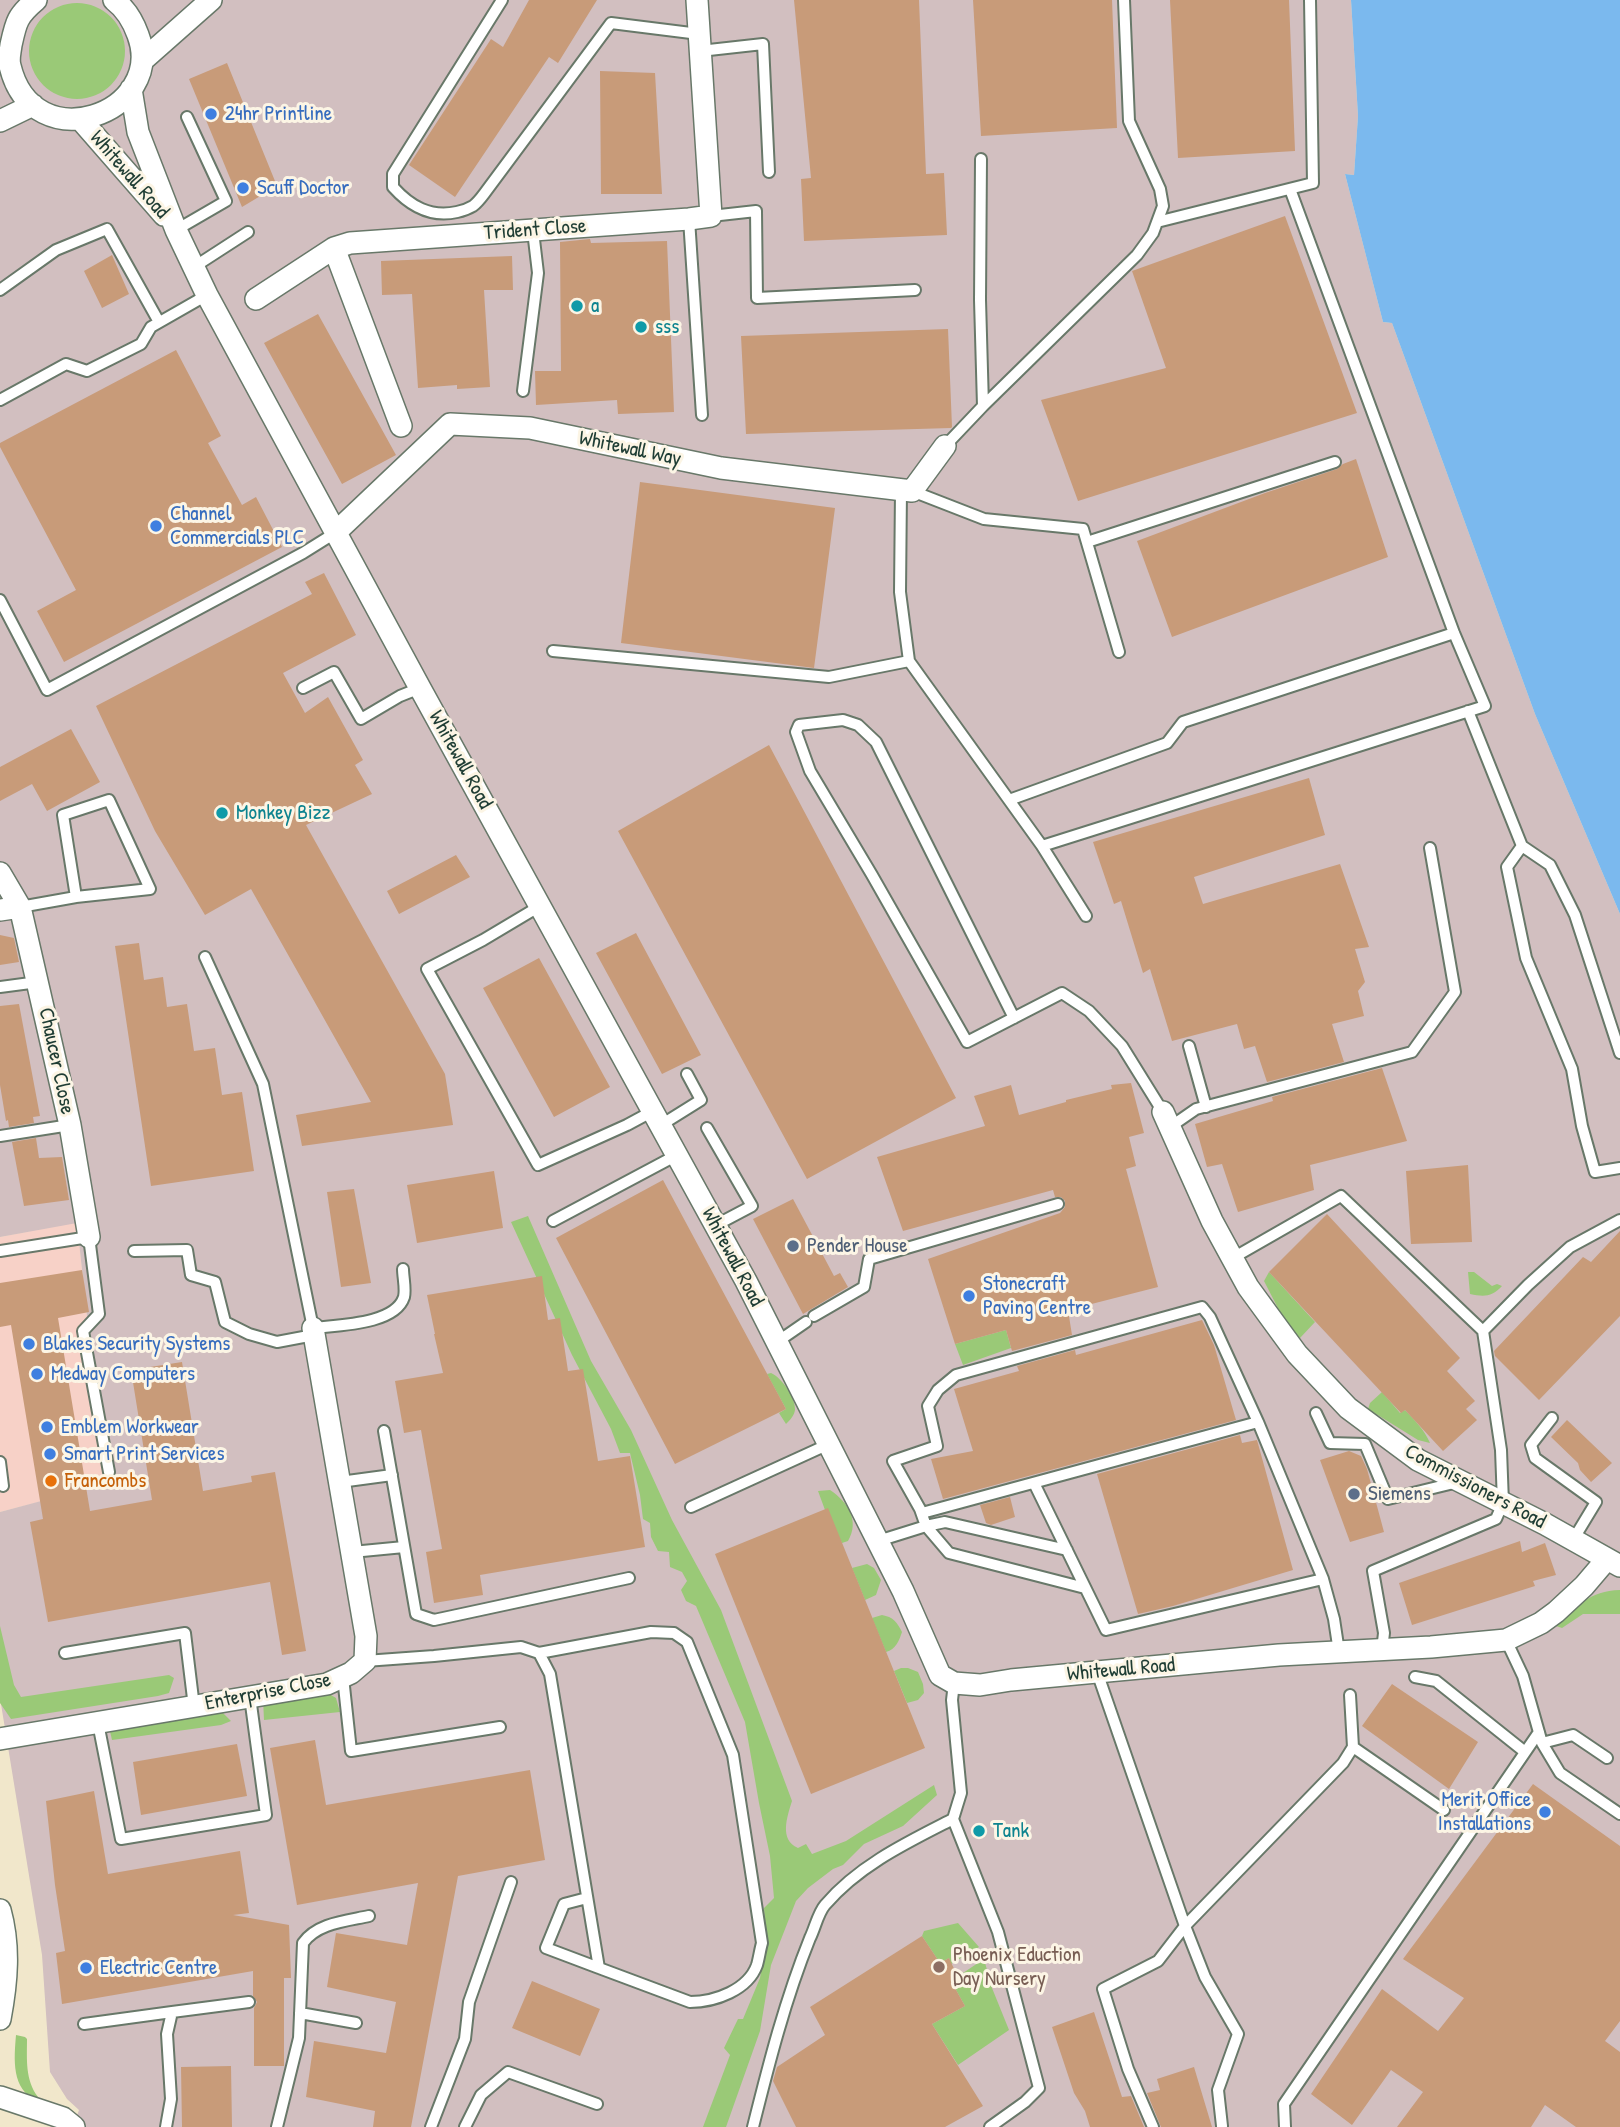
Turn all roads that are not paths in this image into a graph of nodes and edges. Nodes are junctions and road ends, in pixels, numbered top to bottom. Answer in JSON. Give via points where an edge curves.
{"nodes":[{"id":1,"x":211,"y":0,"type":"edge"},
{"id":2,"x":502,"y":0,"type":"edge"},
{"id":3,"x":696,"y":0,"type":"edge"},
{"id":4,"x":1124,"y":0,"type":"edge"},
{"id":5,"x":1310,"y":0,"type":"edge"},
{"id":6,"x":122,"y":1,"type":"edge"},
{"id":7,"x":29,"y":3,"type":"edge"},
{"id":8,"x":699,"y":43,"type":"junction"},
{"id":9,"x":6,"y":50,"type":"edge"},
{"id":10,"x":142,"y":61,"type":"junction"},
{"id":11,"x":131,"y":89,"type":"junction"},
{"id":12,"x":33,"y":105,"type":"junction"},
{"id":13,"x":187,"y":117,"type":"dead end"},
{"id":14,"x":81,"y":120,"type":"junction"},
{"id":15,"x":0,"y":121,"type":"edge"},
{"id":16,"x":981,"y":159,"type":"dead end"},
{"id":17,"x":769,"y":173,"type":"dead end"},
{"id":18,"x":1290,"y":189,"type":"junction"},
{"id":19,"x":710,"y":216,"type":"junction"},
{"id":20,"x":688,"y":219,"type":"junction"},
{"id":21,"x":1157,"y":222,"type":"junction"},
{"id":22,"x":177,"y":230,"type":"junction"},
{"id":23,"x":533,"y":230,"type":"junction"},
{"id":24,"x":248,"y":232,"type":"dead end"},
{"id":25,"x":334,"y":248,"type":"junction"},
{"id":26,"x":194,"y":267,"type":"junction"},
{"id":27,"x":0,"y":290,"type":"edge"},
{"id":28,"x":915,"y":290,"type":"dead end"},
{"id":29,"x":207,"y":295,"type":"junction"},
{"id":30,"x":256,"y":299,"type":"dead end"},
{"id":31,"x":159,"y":322,"type":"junction"},
{"id":32,"x":523,"y":391,"type":"dead end"},
{"id":33,"x":0,"y":400,"type":"edge"},
{"id":34,"x":983,"y":406,"type":"junction"},
{"id":35,"x":702,"y":415,"type":"dead end"},
{"id":36,"x":401,"y":426,"type":"dead end"},
{"id":37,"x":945,"y":446,"type":"joint"},
{"id":38,"x":1335,"y":461,"type":"dead end"},
{"id":39,"x":907,"y":490,"type":"junction"},
{"id":40,"x":335,"y":533,"type":"junction"},
{"id":41,"x":1087,"y":542,"type":"junction"},
{"id":42,"x":0,"y":600,"type":"edge"},
{"id":43,"x":1454,"y":633,"type":"junction"},
{"id":44,"x":553,"y":651,"type":"dead end"},
{"id":45,"x":1119,"y":652,"type":"dead end"},
{"id":46,"x":909,"y":662,"type":"junction"},
{"id":47,"x":303,"y":688,"type":"dead end"},
{"id":48,"x":420,"y":688,"type":"junction"},
{"id":49,"x":1468,"y":712,"type":"junction"},
{"id":50,"x":1009,"y":800,"type":"junction"},
{"id":51,"x":1042,"y":846,"type":"junction"},
{"id":52,"x":1521,"y":846,"type":"junction"},
{"id":53,"x":1430,"y":848,"type":"dead end"},
{"id":54,"x":0,"y":873,"type":"edge"},
{"id":55,"x":76,"y":897,"type":"junction"},
{"id":56,"x":540,"y":906,"type":"junction"},
{"id":57,"x":10,"y":908,"type":"edge"},
{"id":58,"x":1086,"y":916,"type":"dead end"},
{"id":59,"x":205,"y":957,"type":"dead end"},
{"id":60,"x":38,"y":982,"type":"junction"},
{"id":61,"x":0,"y":987,"type":"edge"},
{"id":62,"x":1014,"y":1018,"type":"junction"},
{"id":63,"x":1189,"y":1046,"type":"dead end"},
{"id":64,"x":1620,"y":1054,"type":"edge"},
{"id":65,"x":687,"y":1074,"type":"dead end"},
{"id":66,"x":1206,"y":1107,"type":"junction"},
{"id":67,"x":657,"y":1118,"type":"junction"},
{"id":68,"x":1166,"y":1120,"type":"junction"},
{"id":69,"x":70,"y":1125,"type":"junction"},
{"id":70,"x":707,"y":1128,"type":"dead end"},
{"id":71,"x":0,"y":1136,"type":"edge"},
{"id":72,"x":677,"y":1155,"type":"junction"},
{"id":73,"x":1620,"y":1168,"type":"edge"},
{"id":74,"x":1058,"y":1204,"type":"dead end"},
{"id":75,"x":1620,"y":1220,"type":"edge"},
{"id":76,"x":553,"y":1221,"type":"dead end"},
{"id":77,"x":716,"y":1225,"type":"junction"},
{"id":78,"x":89,"y":1237,"type":"junction"},
{"id":79,"x":0,"y":1251,"type":"edge"},
{"id":80,"x":134,"y":1251,"type":"dead end"},
{"id":81,"x":1231,"y":1259,"type":"junction"},
{"id":82,"x":403,"y":1269,"type":"dead end"},
{"id":83,"x":1483,"y":1331,"type":"junction"},
{"id":84,"x":313,"y":1332,"type":"junction"},
{"id":85,"x":777,"y":1342,"type":"junction"},
{"id":86,"x":1317,"y":1413,"type":"dead end"},
{"id":87,"x":1552,"y":1418,"type":"dead end"},
{"id":88,"x":1258,"y":1422,"type":"junction"},
{"id":89,"x":384,"y":1431,"type":"dead end"},
{"id":90,"x":829,"y":1444,"type":"junction"},
{"id":91,"x":0,"y":1462,"type":"edge"},
{"id":92,"x":109,"y":1472,"type":"dead end"},
{"id":93,"x":392,"y":1475,"type":"junction"},
{"id":94,"x":1460,"y":1481,"type":"junction"},
{"id":95,"x":340,"y":1482,"type":"junction"},
{"id":96,"x":1034,"y":1483,"type":"junction"},
{"id":97,"x":3,"y":1486,"type":"dead end"},
{"id":98,"x":1503,"y":1503,"type":"junction"},
{"id":99,"x":691,"y":1507,"type":"dead end"},
{"id":100,"x":922,"y":1513,"type":"junction"},
{"id":101,"x":926,"y":1526,"type":"junction"},
{"id":102,"x":1573,"y":1540,"type":"junction"},
{"id":103,"x":878,"y":1541,"type":"junction"},
{"id":104,"x":404,"y":1547,"type":"junction"},
{"id":105,"x":1067,"y":1550,"type":"junction"},
{"id":106,"x":352,"y":1552,"type":"junction"},
{"id":107,"x":1613,"y":1563,"type":"edge"},
{"id":108,"x":629,"y":1578,"type":"dead end"},
{"id":109,"x":1323,"y":1579,"type":"junction"},
{"id":110,"x":1085,"y":1588,"type":"junction"},
{"id":111,"x":1506,"y":1640,"type":"junction"},
{"id":112,"x":1382,"y":1650,"type":"junction"},
{"id":113,"x":1339,"y":1652,"type":"junction"},
{"id":114,"x":65,"y":1653,"type":"dead end"},
{"id":115,"x":539,"y":1653,"type":"junction"},
{"id":116,"x":365,"y":1661,"type":"junction"},
{"id":117,"x":1097,"y":1672,"type":"junction"},
{"id":118,"x":343,"y":1677,"type":"junction"},
{"id":119,"x":1415,"y":1677,"type":"dead end"},
{"id":120,"x":954,"y":1683,"type":"junction"},
{"id":121,"x":1350,"y":1695,"type":"dead end"},
{"id":122,"x":250,"y":1697,"type":"junction"},
{"id":123,"x":194,"y":1707,"type":"junction"},
{"id":124,"x":98,"y":1723,"type":"junction"},
{"id":125,"x":500,"y":1727,"type":"dead end"},
{"id":126,"x":1541,"y":1737,"type":"junction"},
{"id":127,"x":0,"y":1739,"type":"edge"},
{"id":128,"x":1353,"y":1747,"type":"junction"},
{"id":129,"x":1525,"y":1752,"type":"junction"},
{"id":130,"x":1607,"y":1758,"type":"dead end"},
{"id":131,"x":1444,"y":1810,"type":"dead end"},
{"id":132,"x":1620,"y":1814,"type":"edge"},
{"id":133,"x":953,"y":1819,"type":"junction"},
{"id":134,"x":511,"y":1882,"type":"dead end"},
{"id":135,"x":587,"y":1898,"type":"junction"},
{"id":136,"x":0,"y":1910,"type":"edge"},
{"id":137,"x":369,"y":1916,"type":"dead end"},
{"id":138,"x":1185,"y":1926,"type":"junction"},
{"id":139,"x":599,"y":1968,"type":"junction"},
{"id":140,"x":249,"y":2002,"type":"dead end"},
{"id":141,"x":172,"y":2012,"type":"junction"},
{"id":142,"x":300,"y":2013,"type":"junction"},
{"id":143,"x":0,"y":2019,"type":"edge"},
{"id":144,"x":356,"y":2023,"type":"dead end"},
{"id":145,"x":84,"y":2024,"type":"dead end"},
{"id":146,"x":0,"y":2097,"type":"edge"},
{"id":147,"x":597,"y":2104,"type":"dead end"},
{"id":148,"x":1222,"y":2126,"type":"edge"},
{"id":149,"x":74,"y":2127,"type":"edge"},
{"id":150,"x":166,"y":2127,"type":"edge"},
{"id":151,"x":277,"y":2127,"type":"edge"},
{"id":152,"x":431,"y":2127,"type":"edge"},
{"id":153,"x":466,"y":2127,"type":"edge"},
{"id":154,"x":753,"y":2127,"type":"edge"},
{"id":155,"x":990,"y":2127,"type":"edge"},
{"id":156,"x":1153,"y":2127,"type":"edge"},
{"id":157,"x":1285,"y":2127,"type":"edge"}],
"edges":[{"from":1,"to":10,"type":"street"},
{"from":2,"to":8,"type":"lane","via":[[393,174],[393,187],[419,209],[436,214],[471,208],[611,23]]},
{"from":3,"to":8,"type":"street"},
{"from":4,"to":21,"type":"lane","via":[[1129,121],[1160,189],[1163,206]]},
{"from":5,"to":18,"type":"lane","via":[[1313,183]]},
{"from":6,"to":10,"type":"street","via":[[140,41]]},
{"from":7,"to":9,"type":"street"},
{"from":8,"to":17,"type":"lane","via":[[763,44]]},
{"from":8,"to":19,"type":"street"},
{"from":9,"to":12,"type":"street","via":[[12,77]]},
{"from":10,"to":11,"type":"street"},
{"from":11,"to":14,"type":"street","via":[[101,115]]},
{"from":11,"to":22,"type":"street","name":"Whitewall Road","via":[[138,131]]},
{"from":12,"to":14,"type":"street","via":[[64,119]]},
{"from":12,"to":15,"type":"street"},
{"from":13,"to":22,"type":"lane","via":[[226,201]]},
{"from":14,"to":22,"type":"street","name":"Whitewall Road"},
{"from":16,"to":34,"type":"lane"},
{"from":18,"to":21,"type":"lane"},
{"from":18,"to":43,"type":"lane"},
{"from":19,"to":20,"type":"street","name":"Trident Close"},
{"from":19,"to":28,"type":"lane","via":[[755,211],[757,298]]},
{"from":20,"to":23,"type":"street","name":"Trident Close"},
{"from":20,"to":35,"type":"lane"},
{"from":21,"to":34,"type":"lane","via":[[1137,256]]},
{"from":22,"to":26,"type":"street","name":"Whitewall Road"},
{"from":23,"to":25,"type":"street","name":"Trident Close","via":[[350,243]]},
{"from":23,"to":32,"type":"lane","via":[[538,273]]},
{"from":24,"to":26,"type":"lane"},
{"from":25,"to":30,"type":"street"},
{"from":25,"to":36,"type":"street"},
{"from":26,"to":29,"type":"street","name":"Whitewall Road"},
{"from":27,"to":31,"type":"lane","via":[[56,250],[107,229]]},
{"from":29,"to":31,"type":"lane"},
{"from":29,"to":40,"type":"street","name":"Whitewall Road"},
{"from":31,"to":33,"type":"lane","via":[[150,327],[141,344],[87,371],[66,364]]},
{"from":34,"to":37,"type":"lane"},
{"from":37,"to":39,"type":"street"},
{"from":38,"to":41,"type":"lane"},
{"from":39,"to":40,"type":"street","name":"Whitewall Way","via":[[720,468],[530,428],[450,424]]},
{"from":39,"to":41,"type":"lane","via":[[984,519],[1083,530]]},
{"from":39,"to":46,"type":"lane","via":[[900,592]]},
{"from":40,"to":42,"type":"lane","via":[[47,690]]},
{"from":40,"to":48,"type":"street","name":"Whitewall Road"},
{"from":41,"to":45,"type":"lane"},
{"from":43,"to":49,"type":"lane","via":[[1485,706]]},
{"from":43,"to":50,"type":"lane","via":[[1182,722],[1167,743]]},
{"from":44,"to":46,"type":"lane","via":[[830,677]]},
{"from":46,"to":50,"type":"lane"},
{"from":47,"to":48,"type":"lane","via":[[334,672],[361,719]]},
{"from":48,"to":56,"type":"street","name":"Whitewall Road"},
{"from":49,"to":51,"type":"lane"},
{"from":49,"to":52,"type":"lane"},
{"from":50,"to":51,"type":"lane"},
{"from":51,"to":58,"type":"lane"},
{"from":52,"to":64,"type":"lane","via":[[1550,865],[1575,915]]},
{"from":52,"to":73,"type":"lane","via":[[1507,867],[1526,958],[1572,1069],[1595,1172]]},
{"from":53,"to":66,"type":"lane","via":[[1455,992],[1412,1052]]},
{"from":54,"to":57,"type":"street","name":"Chaucer Close"},
{"from":55,"to":55,"type":"lane","via":[[150,890],[109,800],[63,815]]},
{"from":55,"to":57,"type":"lane"},
{"from":56,"to":67,"type":"street","name":"Whitewall Road"},
{"from":56,"to":67,"type":"lane","via":[[427,970],[538,1165],[627,1125]]},
{"from":57,"to":60,"type":"street","name":"Chaucer Close"},
{"from":59,"to":84,"type":"lane","via":[[263,1084]]},
{"from":60,"to":61,"type":"lane"},
{"from":60,"to":69,"type":"street","name":"Chaucer Close"},
{"from":62,"to":62,"type":"lane","via":[[967,1042],[810,771],[796,732],[799,725],[843,720],[858,724],[876,742]]},
{"from":62,"to":68,"type":"lane","via":[[1062,993],[1089,1011],[1122,1046]]},
{"from":63,"to":66,"type":"lane"},
{"from":65,"to":67,"type":"lane","via":[[701,1100]]},
{"from":66,"to":68,"type":"lane"},
{"from":67,"to":72,"type":"street","name":"Whitewall Road"},
{"from":68,"to":81,"type":"street","name":"Commissioners Road"},
{"from":69,"to":71,"type":"lane"},
{"from":69,"to":78,"type":"street","name":"Chaucer Close"},
{"from":70,"to":77,"type":"lane","via":[[752,1206]]},
{"from":72,"to":76,"type":"lane"},
{"from":72,"to":77,"type":"street","name":"Whitewall Road"},
{"from":74,"to":85,"type":"lane","via":[[869,1259],[864,1287]]},
{"from":75,"to":83,"type":"lane","via":[[1570,1247]]},
{"from":77,"to":85,"type":"street","name":"Whitewall Road"},
{"from":78,"to":79,"type":"lane"},
{"from":78,"to":92,"type":"lane","via":[[100,1314],[83,1331]]},
{"from":80,"to":84,"type":"lane","via":[[187,1250],[191,1275],[215,1282],[225,1322],[249,1334],[277,1342]]},
{"from":81,"to":83,"type":"lane","via":[[1341,1196]]},
{"from":81,"to":94,"type":"street","name":"Commissioners Road","via":[[1297,1354],[1348,1408],[1418,1460]]},
{"from":82,"to":84,"type":"lane","via":[[404,1296],[395,1310],[374,1320]]},
{"from":83,"to":98,"type":"lane","via":[[1501,1450]]},
{"from":84,"to":95,"type":"street"},
{"from":85,"to":90,"type":"street","name":"Whitewall Road"},
{"from":86,"to":94,"type":"lane","via":[[1330,1443],[1365,1444],[1388,1499]]},
{"from":87,"to":102,"type":"lane","via":[[1531,1446],[1535,1458],[1596,1502]]},
{"from":88,"to":96,"type":"lane"},
{"from":88,"to":100,"type":"lane","via":[[1202,1307],[956,1375],[928,1406],[937,1446],[892,1461]]},
{"from":88,"to":109,"type":"lane"},
{"from":89,"to":93,"type":"lane"},
{"from":90,"to":99,"type":"lane"},
{"from":90,"to":103,"type":"street","name":"Whitewall Road"},
{"from":91,"to":97,"type":"lane"},
{"from":93,"to":95,"type":"lane"},
{"from":93,"to":104,"type":"lane"},
{"from":94,"to":98,"type":"street","name":"Commissioners Road"},
{"from":95,"to":106,"type":"street"},
{"from":96,"to":100,"type":"lane"},
{"from":96,"to":105,"type":"lane"},
{"from":98,"to":102,"type":"street","name":"Commissioners Road"},
{"from":98,"to":112,"type":"lane","via":[[1496,1519],[1373,1571],[1384,1633]]},
{"from":100,"to":101,"type":"lane"},
{"from":101,"to":103,"type":"lane"},
{"from":101,"to":105,"type":"lane","via":[[945,1522]]},
{"from":101,"to":110,"type":"lane","via":[[949,1553]]},
{"from":102,"to":107,"type":"street","name":"Commissioners Road"},
{"from":103,"to":120,"type":"street","name":"Whitewall Road","via":[[940,1675]]},
{"from":104,"to":106,"type":"lane"},
{"from":104,"to":108,"type":"lane","via":[[416,1614],[434,1620]]},
{"from":105,"to":110,"type":"lane"},
{"from":106,"to":116,"type":"street","via":[[366,1636]]},
{"from":107,"to":111,"type":"street","name":"Whitewall Road","via":[[1541,1623]]},
{"from":109,"to":110,"type":"lane","via":[[1105,1630]]},
{"from":109,"to":113,"type":"lane"},
{"from":111,"to":112,"type":"street","name":"Whitewall Road"},
{"from":111,"to":126,"type":"lane","via":[[1523,1676]]},
{"from":112,"to":113,"type":"street","name":"Whitewall Road"},
{"from":113,"to":117,"type":"street","name":"Whitewall Road"},
{"from":114,"to":123,"type":"lane","via":[[185,1633]]},
{"from":115,"to":116,"type":"lane","via":[[522,1647]]},
{"from":115,"to":135,"type":"lane","via":[[550,1674]]},
{"from":115,"to":139,"type":"lane","via":[[651,1632],[674,1633],[687,1642],[733,1755],[762,1943],[756,1968],[746,1983],[724,1996],[690,2002]]},
{"from":116,"to":118,"type":"street","name":"Enterprise Close"},
{"from":117,"to":120,"type":"street","name":"Whitewall Road","via":[[980,1685]]},
{"from":117,"to":138,"type":"lane"},
{"from":118,"to":122,"type":"street","name":"Enterprise Close"},
{"from":118,"to":125,"type":"lane","via":[[351,1751]]},
{"from":119,"to":129,"type":"lane","via":[[1437,1681]]},
{"from":120,"to":133,"type":"lane","via":[[961,1793]]},
{"from":121,"to":128,"type":"lane"},
{"from":122,"to":123,"type":"street","name":"Enterprise Close"},
{"from":122,"to":124,"type":"lane","via":[[266,1815],[121,1839]]},
{"from":123,"to":124,"type":"street","name":"Enterprise Close"},
{"from":124,"to":127,"type":"street","name":"Enterprise Close"},
{"from":126,"to":129,"type":"lane"},
{"from":126,"to":130,"type":"lane","via":[[1573,1735]]},
{"from":126,"to":132,"type":"lane","via":[[1560,1773]]},
{"from":128,"to":131,"type":"lane"},
{"from":128,"to":138,"type":"lane","via":[[1343,1763]]},
{"from":129,"to":157,"type":"lane","via":[[1284,2104]]},
{"from":133,"to":154,"type":"lane","via":[[859,1873],[823,1906],[777,2034]]},
{"from":133,"to":155,"type":"lane","via":[[998,1932],[1039,2088]]},
{"from":134,"to":152,"type":"lane","via":[[469,2002],[465,2039]]},
{"from":135,"to":139,"type":"lane"},
{"from":135,"to":139,"type":"lane","via":[[564,1904],[547,1948]]},
{"from":136,"to":143,"type":"street","via":[[7,1961]]},
{"from":137,"to":142,"type":"lane","via":[[321,1927],[304,1941]]},
{"from":138,"to":148,"type":"lane","via":[[1205,1977],[1238,2034],[1218,2090]]},
{"from":138,"to":156,"type":"lane","via":[[1158,1961],[1103,1989],[1128,2069]]},
{"from":140,"to":141,"type":"lane"},
{"from":141,"to":145,"type":"lane"},
{"from":141,"to":150,"type":"lane","via":[[167,2035],[171,2099]]},
{"from":142,"to":144,"type":"lane"},
{"from":142,"to":151,"type":"lane","via":[[299,2041]]},
{"from":146,"to":149,"type":"street","via":[[63,2118]]},
{"from":147,"to":153,"type":"lane","via":[[508,2072],[481,2095]]}]}
